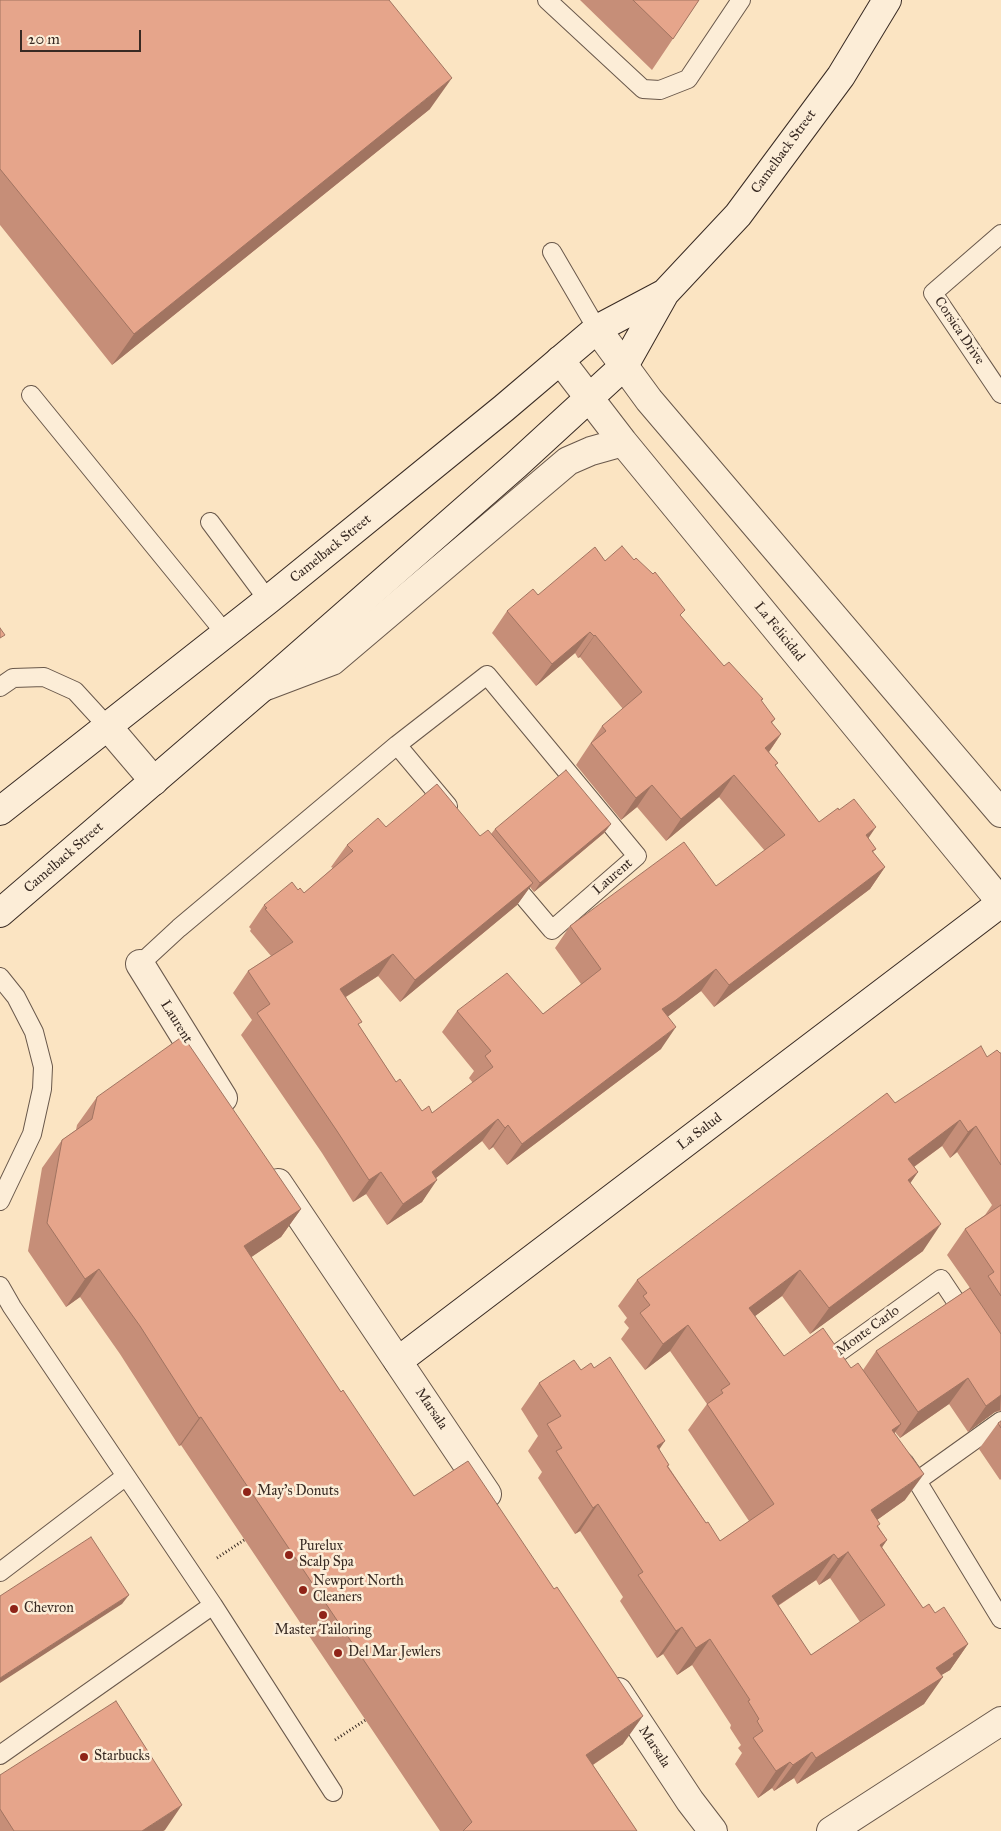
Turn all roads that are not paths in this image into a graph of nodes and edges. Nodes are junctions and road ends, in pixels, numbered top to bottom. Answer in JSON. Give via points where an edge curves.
{"nodes":[{"id":1,"x":548,"y":0,"type":"edge"},
{"id":2,"x":740,"y":0,"type":"edge"},
{"id":3,"x":887,"y":0,"type":"edge"},
{"id":4,"x":1001,"y":234,"type":"edge"},
{"id":5,"x":552,"y":252,"type":"dead end"},
{"id":6,"x":665,"y":292,"type":"junction"},
{"id":7,"x":597,"y":329,"type":"junction"},
{"id":8,"x":560,"y":360,"type":"junction"},
{"id":9,"x":624,"y":366,"type":"junction"},
{"id":10,"x":1001,"y":394,"type":"edge"},
{"id":11,"x":30,"y":395,"type":"dead end"},
{"id":12,"x":590,"y":398,"type":"junction"},
{"id":13,"x":623,"y":442,"type":"junction"},
{"id":14,"x":210,"y":522,"type":"dead end"},
{"id":15,"x":268,"y":600,"type":"junction"},
{"id":16,"x":225,"y":633,"type":"junction"},
{"id":17,"x":264,"y":686,"type":"junction"},
{"id":18,"x":0,"y":687,"type":"edge"},
{"id":19,"x":108,"y":727,"type":"junction"},
{"id":20,"x":397,"y":745,"type":"junction"},
{"id":21,"x":154,"y":781,"type":"junction"},
{"id":22,"x":0,"y":810,"type":"edge"},
{"id":23,"x":1001,"y":813,"type":"edge"},
{"id":24,"x":459,"y":819,"type":"edge"},
{"id":25,"x":496,"y":863,"type":"edge"},
{"id":26,"x":1001,"y":903,"type":"edge"},
{"id":27,"x":0,"y":913,"type":"edge"},
{"id":28,"x":140,"y":964,"type":"joint"},
{"id":29,"x":0,"y":977,"type":"edge"},
{"id":30,"x":236,"y":1119,"type":"edge"},
{"id":31,"x":262,"y":1159,"type":"edge"},
{"id":32,"x":0,"y":1201,"type":"edge"},
{"id":33,"x":0,"y":1286,"type":"edge"},
{"id":34,"x":974,"y":1328,"type":"edge"},
{"id":35,"x":398,"y":1361,"type":"junction"},
{"id":36,"x":847,"y":1381,"type":"edge"},
{"id":37,"x":1001,"y":1421,"type":"edge"},
{"id":38,"x":896,"y":1450,"type":"edge"},
{"id":39,"x":126,"y":1476,"type":"junction"},
{"id":40,"x":917,"y":1481,"type":"junction"},
{"id":41,"x":500,"y":1514,"type":"edge"},
{"id":42,"x":0,"y":1572,"type":"edge"},
{"id":43,"x":213,"y":1606,"type":"junction"},
{"id":44,"x":1001,"y":1619,"type":"edge"},
{"id":45,"x":603,"y":1670,"type":"edge"},
{"id":46,"x":1001,"y":1721,"type":"edge"},
{"id":47,"x":0,"y":1755,"type":"edge"},
{"id":48,"x":333,"y":1792,"type":"dead end"},
{"id":49,"x":713,"y":1831,"type":"edge"},
{"id":50,"x":832,"y":1831,"type":"edge"}],
"edges":[{"from":1,"to":2,"type":"lane","via":[[643,89],[660,90],[688,79]]},
{"from":3,"to":6,"type":"street","name":"Camelback Street","via":[[840,76],[738,215]]},
{"from":4,"to":10,"type":"lane","name":"Corsica Drive","via":[[933,293]]},
{"from":5,"to":7,"type":"lane"},
{"from":6,"to":7,"type":"street","name":"Camelback Street"},
{"from":6,"to":9,"type":"street","name":"Camelback Street"},
{"from":7,"to":8,"type":"street","name":"Camelback Street"},
{"from":7,"to":9,"type":"street"},
{"from":8,"to":12,"type":"street","name":"La Felicidad"},
{"from":8,"to":15,"type":"street","name":"Camelback Street"},
{"from":9,"to":12,"type":"street","name":"Camelback Street"},
{"from":9,"to":23,"type":"street","via":[[649,400]]},
{"from":11,"to":16,"type":"lane"},
{"from":12,"to":13,"type":"street","name":"La Felicidad"},
{"from":12,"to":17,"type":"street","name":"Camelback Street"},
{"from":13,"to":17,"type":"street","name":"Camelback Street","via":[[568,461],[332,661]]},
{"from":13,"to":26,"type":"street","name":"La Felicidad"},
{"from":14,"to":15,"type":"lane"},
{"from":15,"to":16,"type":"street","name":"Camelback Street"},
{"from":16,"to":19,"type":"street","name":"Camelback Street"},
{"from":17,"to":21,"type":"street","name":"Camelback Street"},
{"from":18,"to":19,"type":"lane","via":[[13,678],[44,677],[75,691]]},
{"from":19,"to":21,"type":"street"},
{"from":19,"to":22,"type":"street","name":"Camelback Street"},
{"from":20,"to":24,"type":"lane"},
{"from":20,"to":25,"type":"lane","name":"Laurent","via":[[487,674],[637,856],[552,930]]},
{"from":20,"to":28,"type":"lane","name":"Laurent","via":[[178,928]]},
{"from":21,"to":27,"type":"street","name":"Camelback Street"},
{"from":26,"to":35,"type":"street","name":"La Salud"},
{"from":28,"to":30,"type":"street","name":"Laurent"},
{"from":29,"to":32,"type":"lane","via":[[16,997],[34,1032],[43,1067],[42,1089],[32,1134]]},
{"from":31,"to":35,"type":"street"},
{"from":33,"to":39,"type":"lane"},
{"from":34,"to":36,"type":"lane","name":"Monte Carlo","via":[[941,1279],[831,1358]]},
{"from":35,"to":41,"type":"street","name":"Marsala"},
{"from":37,"to":40,"type":"lane"},
{"from":38,"to":40,"type":"lane"},
{"from":39,"to":42,"type":"lane"},
{"from":39,"to":43,"type":"lane"},
{"from":40,"to":44,"type":"lane"},
{"from":43,"to":47,"type":"lane"},
{"from":43,"to":48,"type":"lane"},
{"from":45,"to":49,"type":"street","name":"Marsala"},
{"from":46,"to":50,"type":"street"}]}
